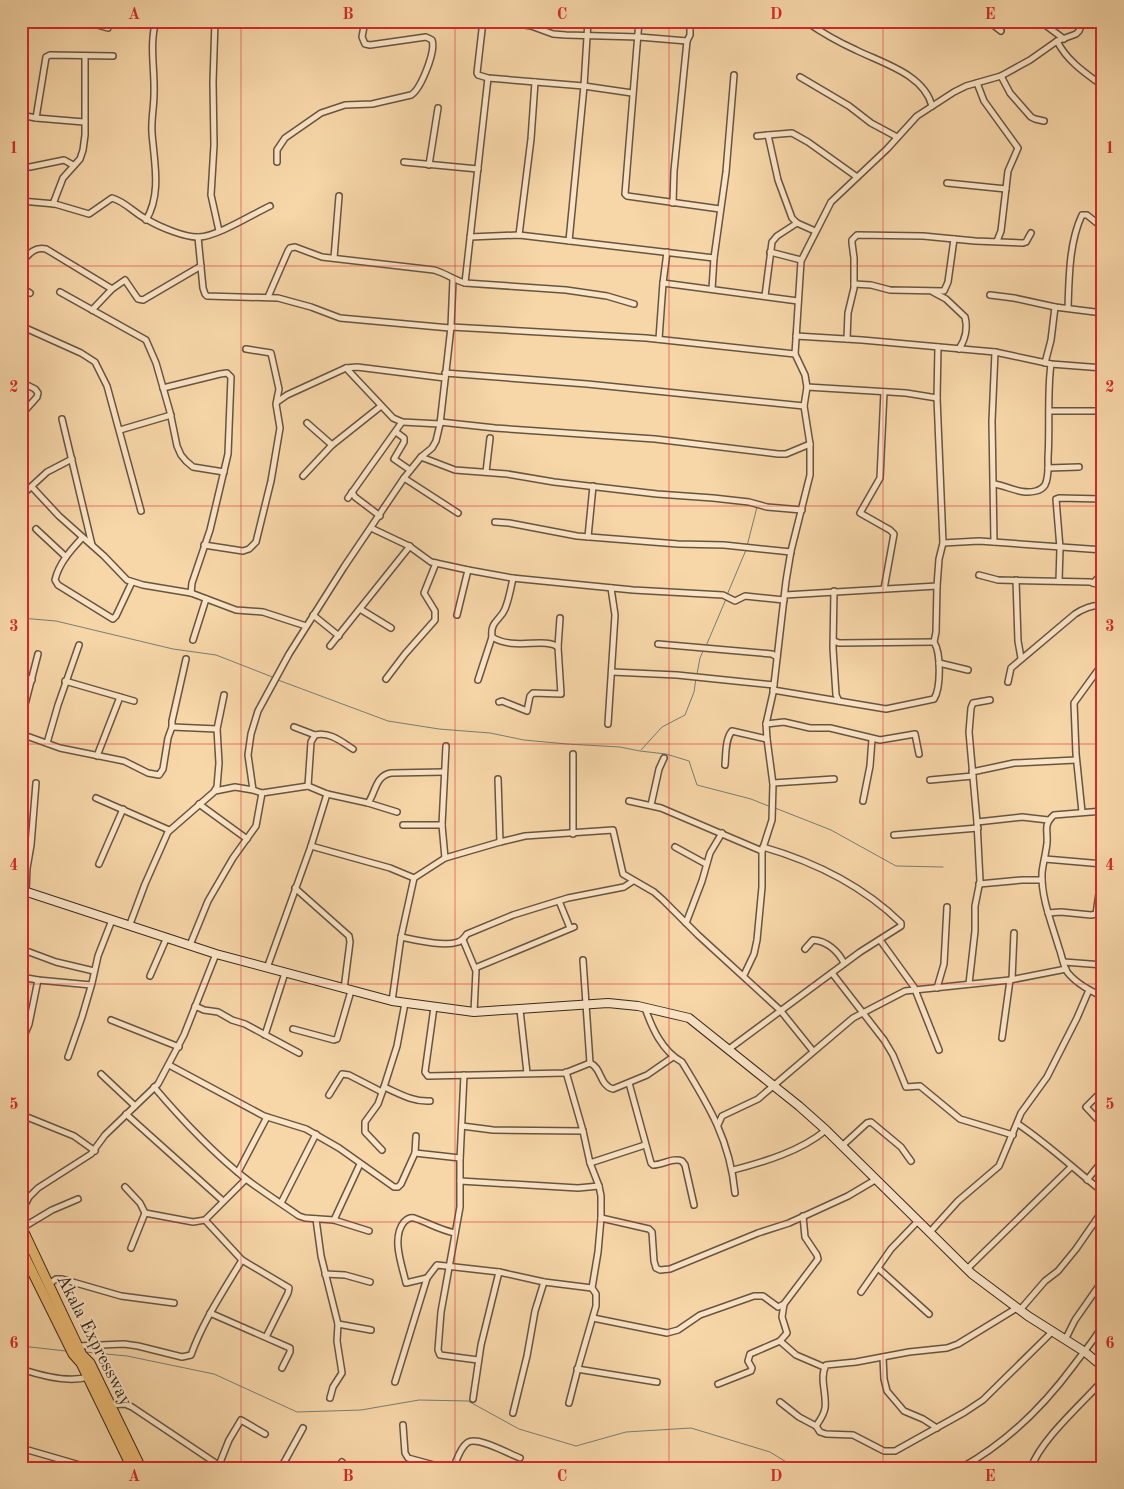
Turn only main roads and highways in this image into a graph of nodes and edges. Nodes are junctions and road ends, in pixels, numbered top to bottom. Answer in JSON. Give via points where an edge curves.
{"nodes":[{"id":1,"x":22,"y":1227,"type":"edge"},
{"id":2,"x":21,"y":1249,"type":"edge"},
{"id":3,"x":85,"y":1363,"type":"junction"},
{"id":4,"x":123,"y":1440,"type":"junction"},
{"id":5,"x":132,"y":1468,"type":"edge"},
{"id":6,"x":141,"y":1468,"type":"edge"}],
"edges":[{"from":1,"to":3,"type":"main road","name":"Akala Expressway"},
{"from":2,"to":3,"type":"main road","name":"Akala Expressway","via":[[73,1354]]},
{"from":3,"to":4,"type":"main road","name":"Akala Expressway","via":[[110,1406]]},
{"from":3,"to":4,"type":"main road","name":"Akala Expressway","via":[[88,1378]]},
{"from":4,"to":5,"type":"main road","name":"Akala Expressway"},
{"from":4,"to":6,"type":"main road","name":"Akala Expressway"}]}
